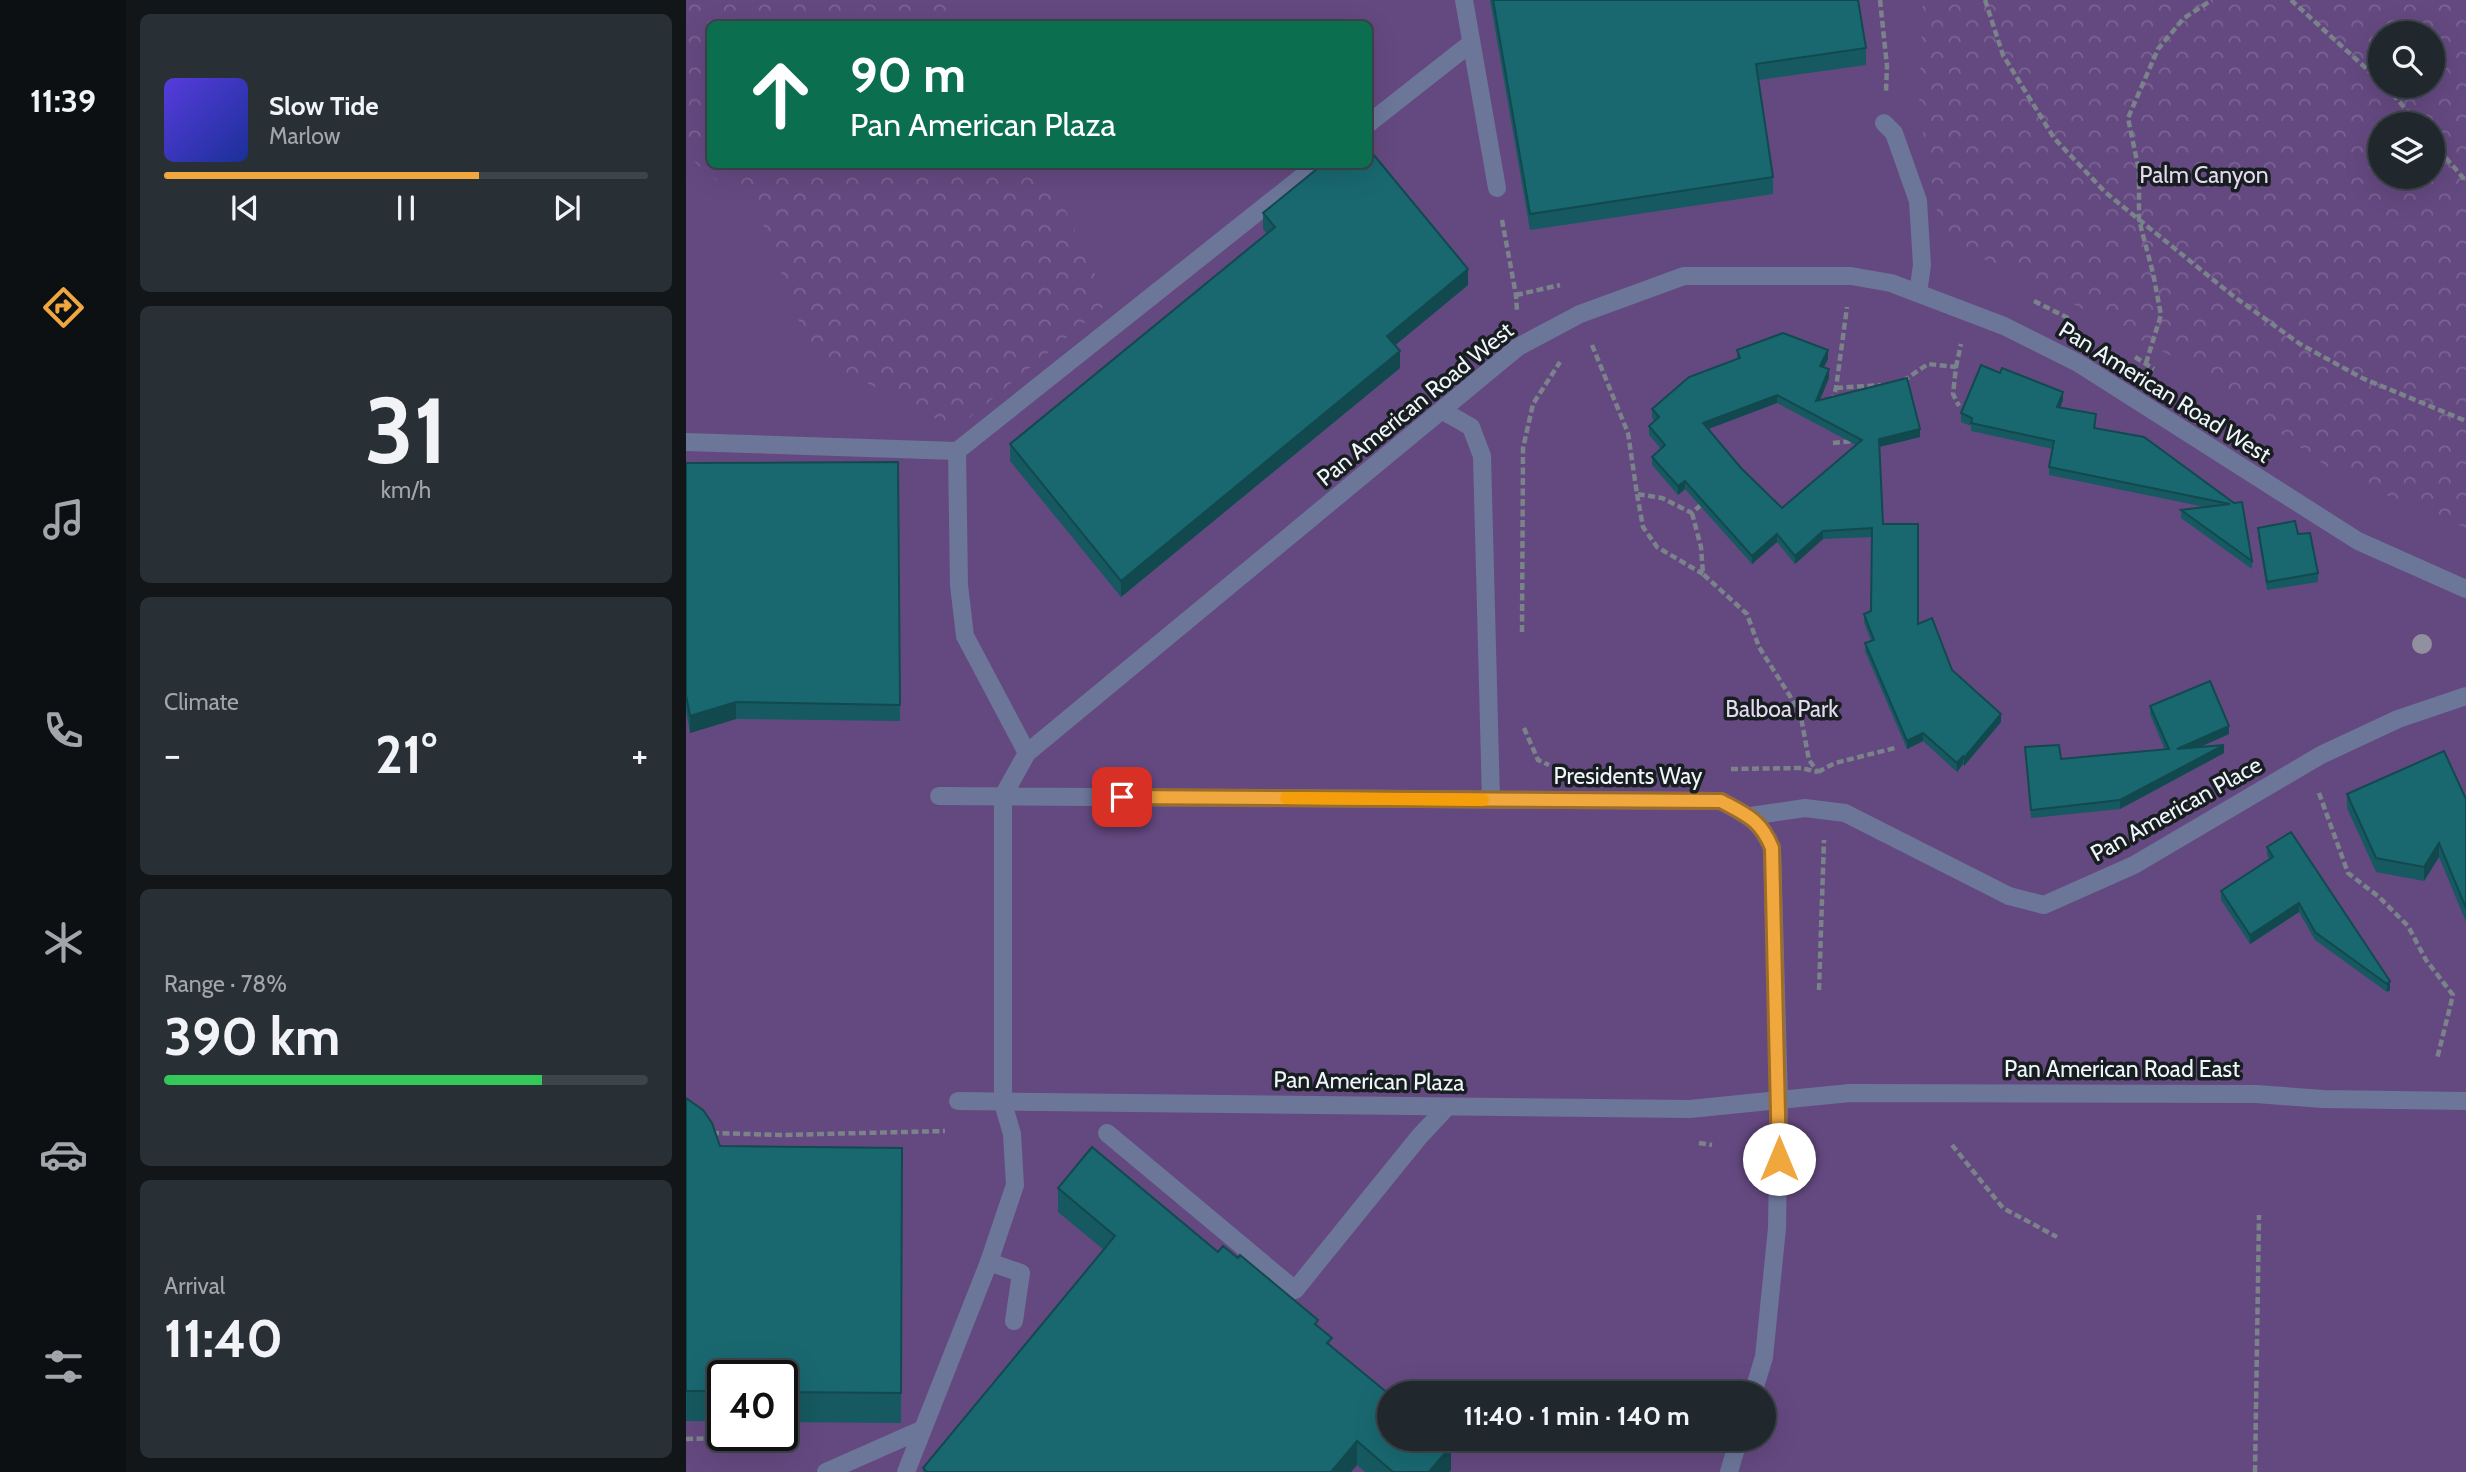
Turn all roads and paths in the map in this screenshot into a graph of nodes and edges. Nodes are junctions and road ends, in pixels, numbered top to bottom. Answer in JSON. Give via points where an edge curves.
{"nodes":[{"id":1,"x":1464,"y":0,"type":"edge"},
{"id":2,"x":1880,"y":0,"type":"edge"},
{"id":3,"x":1984,"y":0,"type":"edge"},
{"id":4,"x":2212,"y":0,"type":"edge"},
{"id":5,"x":2291,"y":0,"type":"edge"},
{"id":6,"x":1471,"y":43,"type":"junction"},
{"id":7,"x":2368,"y":69,"type":"edge"},
{"id":8,"x":2396,"y":98,"type":"edge"},
{"id":9,"x":2408,"y":112,"type":"edge"},
{"id":10,"x":1372,"y":121,"type":"edge"},
{"id":11,"x":1884,"y":123,"type":"joint"},
{"id":12,"x":2445,"y":157,"type":"edge"},
{"id":13,"x":1313,"y":168,"type":"edge"},
{"id":14,"x":2466,"y":180,"type":"edge"},
{"id":15,"x":1497,"y":188,"type":"dead end"},
{"id":16,"x":2139,"y":220,"type":"junction"},
{"id":17,"x":1503,"y":225,"type":"dead end"},
{"id":18,"x":1918,"y":293,"type":"junction"},
{"id":19,"x":1844,"y":327,"type":"dead end"},
{"id":20,"x":1518,"y":347,"type":"junction"},
{"id":21,"x":1569,"y":355,"type":"dead end"},
{"id":22,"x":1596,"y":356,"type":"dead end"},
{"id":23,"x":2146,"y":363,"type":"dead end"},
{"id":24,"x":1900,"y":383,"type":"edge"},
{"id":25,"x":1890,"y":384,"type":"edge"},
{"id":26,"x":1836,"y":388,"type":"junction"},
{"id":27,"x":1959,"y":406,"type":"dead end"},
{"id":28,"x":1443,"y":411,"type":"junction"},
{"id":29,"x":1828,"y":414,"type":"edge"},
{"id":30,"x":2466,"y":421,"type":"edge"},
{"id":31,"x":1860,"y":440,"type":"edge"},
{"id":32,"x":686,"y":442,"type":"edge"},
{"id":33,"x":1833,"y":443,"type":"dead end"},
{"id":34,"x":957,"y":451,"type":"junction"},
{"id":35,"x":1637,"y":494,"type":"junction"},
{"id":36,"x":1708,"y":498,"type":"edge"},
{"id":37,"x":1692,"y":513,"type":"junction"},
{"id":38,"x":1703,"y":573,"type":"junction"},
{"id":39,"x":2466,"y":589,"type":"edge"},
{"id":40,"x":1522,"y":641,"type":"dead end"},
{"id":41,"x":2466,"y":696,"type":"edge"},
{"id":42,"x":1524,"y":717,"type":"dead end"},
{"id":43,"x":1027,"y":753,"type":"junction"},
{"id":44,"x":1538,"y":760,"type":"dead end"},
{"id":45,"x":1818,"y":772,"type":"dead end"},
{"id":46,"x":939,"y":796,"type":"dead end"},
{"id":47,"x":1003,"y":796,"type":"junction"},
{"id":48,"x":1491,"y":800,"type":"junction"},
{"id":49,"x":1751,"y":816,"type":"junction"},
{"id":50,"x":2331,"y":823,"type":"dead end"},
{"id":51,"x":2437,"y":1059,"type":"dead end"},
{"id":52,"x":1779,"y":1100,"type":"junction"},
{"id":53,"x":958,"y":1101,"type":"dead end"},
{"id":54,"x":2466,"y":1101,"type":"edge"},
{"id":55,"x":1003,"y":1103,"type":"junction"},
{"id":56,"x":1447,"y":1107,"type":"junction"},
{"id":57,"x":954,"y":1132,"type":"dead end"},
{"id":58,"x":707,"y":1133,"type":"edge"},
{"id":59,"x":1107,"y":1133,"type":"dead end"},
{"id":60,"x":1952,"y":1145,"type":"dead end"},
{"id":61,"x":2259,"y":1215,"type":"dead end"},
{"id":62,"x":2057,"y":1237,"type":"dead end"},
{"id":63,"x":989,"y":1262,"type":"junction"},
{"id":64,"x":1014,"y":1321,"type":"dead end"},
{"id":65,"x":1756,"y":1381,"type":"edge"},
{"id":66,"x":921,"y":1430,"type":"junction"},
{"id":67,"x":707,"y":1438,"type":"edge"},
{"id":68,"x":686,"y":1439,"type":"edge"},
{"id":69,"x":1735,"y":1451,"type":"edge"},
{"id":70,"x":826,"y":1472,"type":"edge"},
{"id":71,"x":906,"y":1472,"type":"edge"},
{"id":72,"x":1729,"y":1472,"type":"edge"},
{"id":73,"x":2255,"y":1472,"type":"edge"}],
"edges":[{"from":1,"to":6,"type":"street"},
{"from":2,"to":11,"type":"path","via":[[1887,66]]},
{"from":3,"to":16,"type":"path","via":[[2003,55],[2054,138]]},
{"from":4,"to":16,"type":"path","via":[[2183,18],[2158,49],[2128,118],[2138,171]]},
{"from":5,"to":7,"type":"path"},
{"from":6,"to":10,"type":"street"},
{"from":6,"to":15,"type":"street"},
{"from":8,"to":9,"type":"path"},
{"from":11,"to":18,"type":"street","via":[[1894,133],[1919,201],[1922,265]]},
{"from":12,"to":14,"type":"path"},
{"from":13,"to":34,"type":"street"},
{"from":16,"to":23,"type":"path","via":[[2161,315]]},
{"from":16,"to":30,"type":"path","via":[[2300,344],[2362,378]]},
{"from":17,"to":20,"type":"path","via":[[1516,295]]},
{"from":18,"to":20,"type":"street","name":"Pan American Road West","via":[[1851,276],[1684,276],[1580,314]]},
{"from":18,"to":39,"type":"street","name":"Pan American Road West","via":[[2004,326],[2078,363],[2358,541]]},
{"from":19,"to":26,"type":"path"},
{"from":20,"to":28,"type":"street","name":"Pan American Road West"},
{"from":21,"to":40,"type":"path","via":[[1533,404],[1523,448]]},
{"from":22,"to":35,"type":"path","via":[[1628,433]]},
{"from":24,"to":27,"type":"path","via":[[1928,364],[1956,367],[1954,394]]},
{"from":25,"to":26,"type":"path"},
{"from":26,"to":29,"type":"path"},
{"from":28,"to":43,"type":"street","name":"Pan American Road West"},
{"from":28,"to":48,"type":"street","via":[[1471,427],[1482,456]]},
{"from":31,"to":33,"type":"path"},
{"from":32,"to":34,"type":"street"},
{"from":34,"to":43,"type":"street","via":[[959,585],[965,636]]},
{"from":35,"to":37,"type":"path","via":[[1662,498]]},
{"from":35,"to":38,"type":"path","via":[[1643,527],[1657,547]]},
{"from":36,"to":37,"type":"path"},
{"from":37,"to":38,"type":"path","via":[[1702,547]]},
{"from":38,"to":45,"type":"path","via":[[1747,614],[1759,647],[1800,712],[1810,760]]},
{"from":41,"to":49,"type":"street","name":"Pan American Place","via":[[2398,719],[2321,755],[2134,865],[2044,905],[2009,896],[1845,813],[1805,808]]},
{"from":42,"to":44,"type":"path"},
{"from":43,"to":47,"type":"street","name":"Pan American Road West"},
{"from":46,"to":47,"type":"street"},
{"from":47,"to":48,"type":"street"},
{"from":47,"to":55,"type":"street"},
{"from":48,"to":49,"type":"street","name":"Presidents Way","via":[[1721,801]]},
{"from":49,"to":52,"type":"street","name":"Presidents Way","via":[[1765,830],[1772,848]]},
{"from":50,"to":51,"type":"path","via":[[2348,873],[2408,926],[2453,995]]},
{"from":52,"to":54,"type":"street","name":"Pan American Road East","via":[[1850,1093],[2256,1094]]},
{"from":52,"to":56,"type":"street","name":"Pan American Plaza","via":[[1690,1109]]},
{"from":52,"to":65,"type":"street","name":"Presidents Way","via":[[1777,1228]]},
{"from":53,"to":55,"type":"street","name":"Pan American Plaza"},
{"from":55,"to":56,"type":"street","name":"Pan American Plaza"},
{"from":55,"to":63,"type":"street","via":[[1012,1135],[1015,1185]]},
{"from":56,"to":59,"type":"street","via":[[1296,1290]]},
{"from":57,"to":58,"type":"path"},
{"from":60,"to":62,"type":"path","via":[[2003,1208]]},
{"from":61,"to":73,"type":"path"},
{"from":63,"to":64,"type":"street","via":[[1021,1273]]},
{"from":63,"to":66,"type":"street"},
{"from":66,"to":70,"type":"street"},
{"from":66,"to":71,"type":"street"},
{"from":67,"to":68,"type":"path"},
{"from":69,"to":72,"type":"street"}]}
